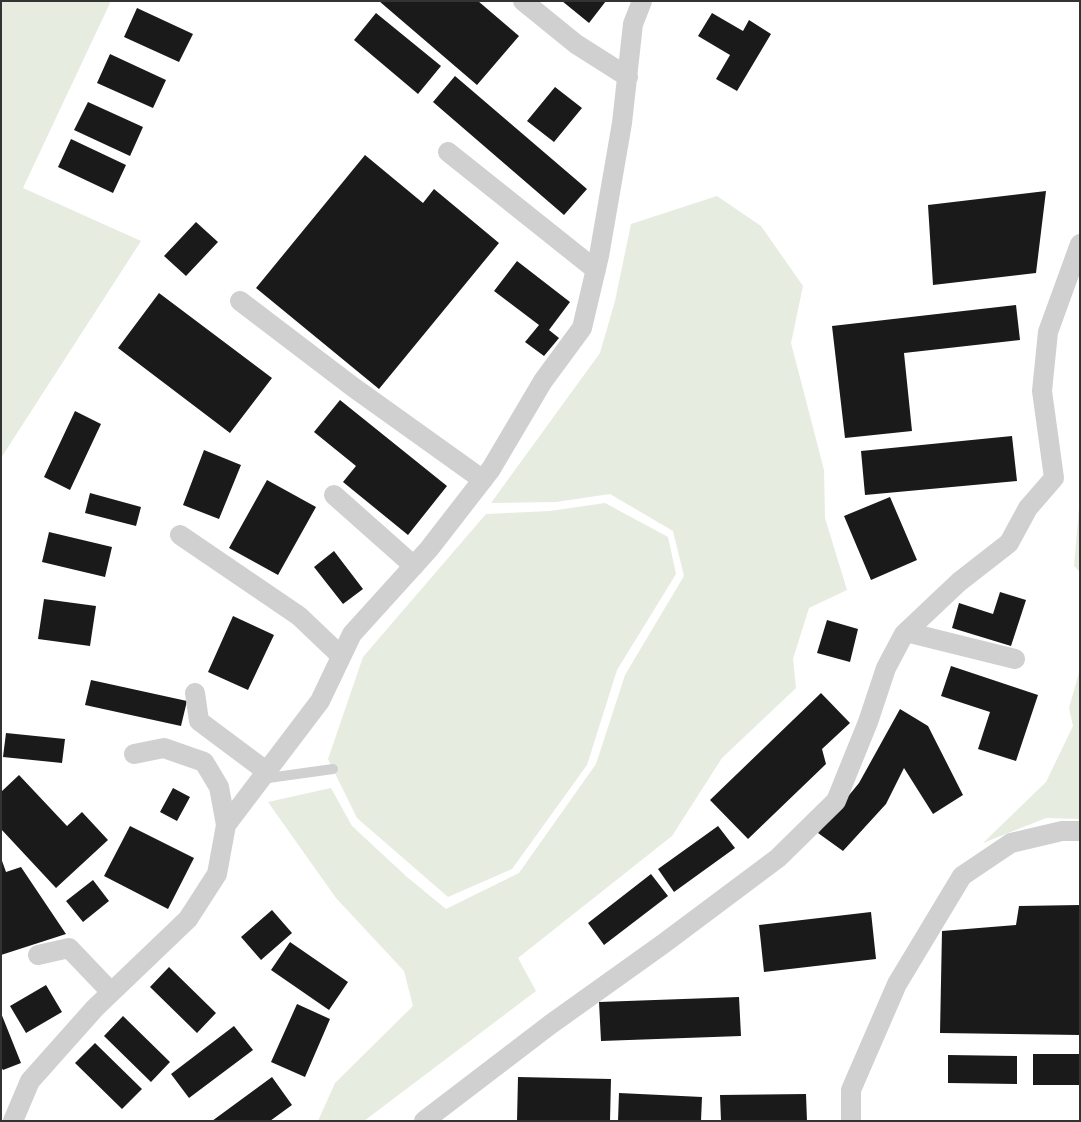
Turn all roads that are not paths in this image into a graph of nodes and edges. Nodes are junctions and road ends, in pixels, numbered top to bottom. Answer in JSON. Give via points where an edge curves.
{"nodes":[{"id":1,"x":523,"y":1,"type":"edge"},
{"id":2,"x":642,"y":1,"type":"edge"},
{"id":3,"x":628,"y":76,"type":"junction"},
{"id":4,"x":448,"y":152,"type":"dead end"},
{"id":5,"x":1080,"y":244,"type":"edge"},
{"id":6,"x":596,"y":270,"type":"junction"},
{"id":7,"x":240,"y":301,"type":"dead end"},
{"id":8,"x":483,"y":480,"type":"junction"},
{"id":9,"x":334,"y":494,"type":"dead end"},
{"id":10,"x":180,"y":535,"type":"dead end"},
{"id":11,"x":414,"y":566,"type":"junction"},
{"id":12,"x":906,"y":632,"type":"junction"},
{"id":13,"x":341,"y":656,"type":"junction"},
{"id":14,"x":1014,"y":659,"type":"dead end"},
{"id":15,"x":195,"y":693,"type":"dead end"},
{"id":16,"x":134,"y":754,"type":"dead end"},
{"id":17,"x":333,"y":769,"type":"dead end"},
{"id":18,"x":263,"y":776,"type":"junction"},
{"id":19,"x":226,"y":825,"type":"junction"},
{"id":20,"x":1080,"y":831,"type":"edge"},
{"id":21,"x":38,"y":955,"type":"dead end"},
{"id":22,"x":111,"y":992,"type":"junction"},
{"id":23,"x":13,"y":1121,"type":"edge"},
{"id":24,"x":424,"y":1121,"type":"edge"},
{"id":25,"x":851,"y":1121,"type":"edge"}],
"edges":[{"from":1,"to":3,"type":"street","via":[[576,44]]},
{"from":2,"to":3,"type":"street","via":[[633,24]]},
{"from":3,"to":6,"type":"street"},
{"from":4,"to":6,"type":"street"},
{"from":5,"to":12,"type":"street","via":[[1048,332],[1042,391],[1054,478],[1028,508],[1009,542],[959,582]]},
{"from":6,"to":8,"type":"street","via":[[582,328],[543,381]]},
{"from":7,"to":8,"type":"street","via":[[353,387]]},
{"from":8,"to":11,"type":"street"},
{"from":9,"to":11,"type":"street"},
{"from":10,"to":13,"type":"street","via":[[299,616]]},
{"from":11,"to":13,"type":"street","via":[[352,634]]},
{"from":12,"to":14,"type":"street"},
{"from":12,"to":24,"type":"street","via":[[886,668],[868,722],[836,802],[778,858],[551,1024]]},
{"from":13,"to":18,"type":"street","via":[[320,701]]},
{"from":15,"to":18,"type":"street","via":[[199,721]]},
{"from":16,"to":19,"type":"street","via":[[164,748],[204,762],[219,787]]},
{"from":17,"to":18,"type":"lane"},
{"from":18,"to":19,"type":"street"},
{"from":19,"to":22,"type":"street","via":[[217,874],[188,919]]},
{"from":20,"to":25,"type":"street","via":[[1062,831],[1011,842],[962,876],[897,984],[851,1090]]},
{"from":21,"to":22,"type":"street","via":[[70,948]]},
{"from":22,"to":23,"type":"street","via":[[30,1081]]}]}
